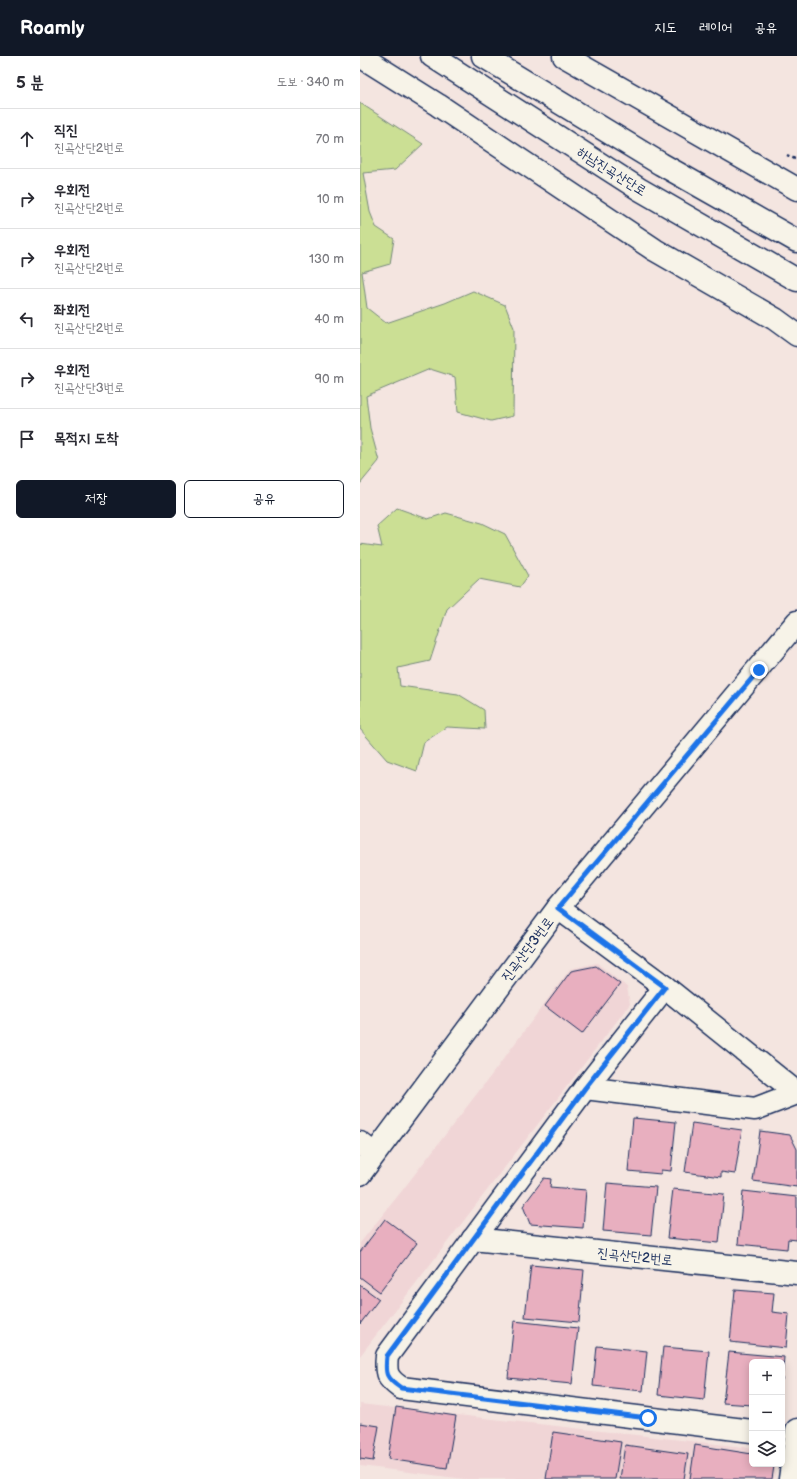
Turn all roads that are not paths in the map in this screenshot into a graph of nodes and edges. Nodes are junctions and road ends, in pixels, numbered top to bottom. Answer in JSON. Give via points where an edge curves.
{"nodes":[{"id":1,"x":360,"y":56,"type":"edge"},
{"id":2,"x":432,"y":56,"type":"edge"},
{"id":3,"x":483,"y":56,"type":"edge"},
{"id":4,"x":564,"y":56,"type":"edge"},
{"id":5,"x":797,"y":189,"type":"edge"},
{"id":6,"x":797,"y":242,"type":"edge"},
{"id":7,"x":794,"y":278,"type":"edge"},
{"id":8,"x":775,"y":319,"type":"junction"},
{"id":9,"x":797,"y":327,"type":"edge"},
{"id":10,"x":797,"y":335,"type":"edge"},
{"id":11,"x":797,"y":622,"type":"edge"},
{"id":12,"x":558,"y":908,"type":"junction"},
{"id":13,"x":665,"y":987,"type":"junction"},
{"id":14,"x":585,"y":1088,"type":"junction"},
{"id":15,"x":797,"y":1093,"type":"edge"},
{"id":16,"x":367,"y":1148,"type":"edge"},
{"id":17,"x":360,"y":1174,"type":"edge"},
{"id":18,"x":473,"y":1239,"type":"junction"},
{"id":19,"x":797,"y":1273,"type":"edge"},
{"id":20,"x":749,"y":1431,"type":"edge"},
{"id":21,"x":792,"y":1434,"type":"edge"},
{"id":22,"x":790,"y":1479,"type":"edge"}],
"edges":[{"from":1,"to":8,"type":"main road","via":[[655,250]]},
{"from":2,"to":7,"type":"main road","name":"하남진곡산단로","via":[[639,189]]},
{"from":3,"to":6,"type":"main road","via":[[661,164]]},
{"from":4,"to":5,"type":"main road"},
{"from":8,"to":9,"type":"main road"},
{"from":8,"to":10,"type":"main road"},
{"from":11,"to":12,"type":"main road","name":"진곡산단3번로"},
{"from":12,"to":13,"type":"main road"},
{"from":12,"to":16,"type":"main road","name":"진곡산단3번로"},
{"from":13,"to":14,"type":"main road"},
{"from":13,"to":15,"type":"main road"},
{"from":14,"to":15,"type":"main road","via":[[754,1109]]},
{"from":14,"to":18,"type":"main road"},
{"from":16,"to":17,"type":"main road","name":"진곡산단3번로"},
{"from":18,"to":19,"type":"main road","name":"진곡산단2번로"},
{"from":18,"to":20,"type":"main road","via":[[387,1356],[385,1369],[389,1380],[401,1388]]},
{"from":21,"to":22,"type":"main road"}]}
